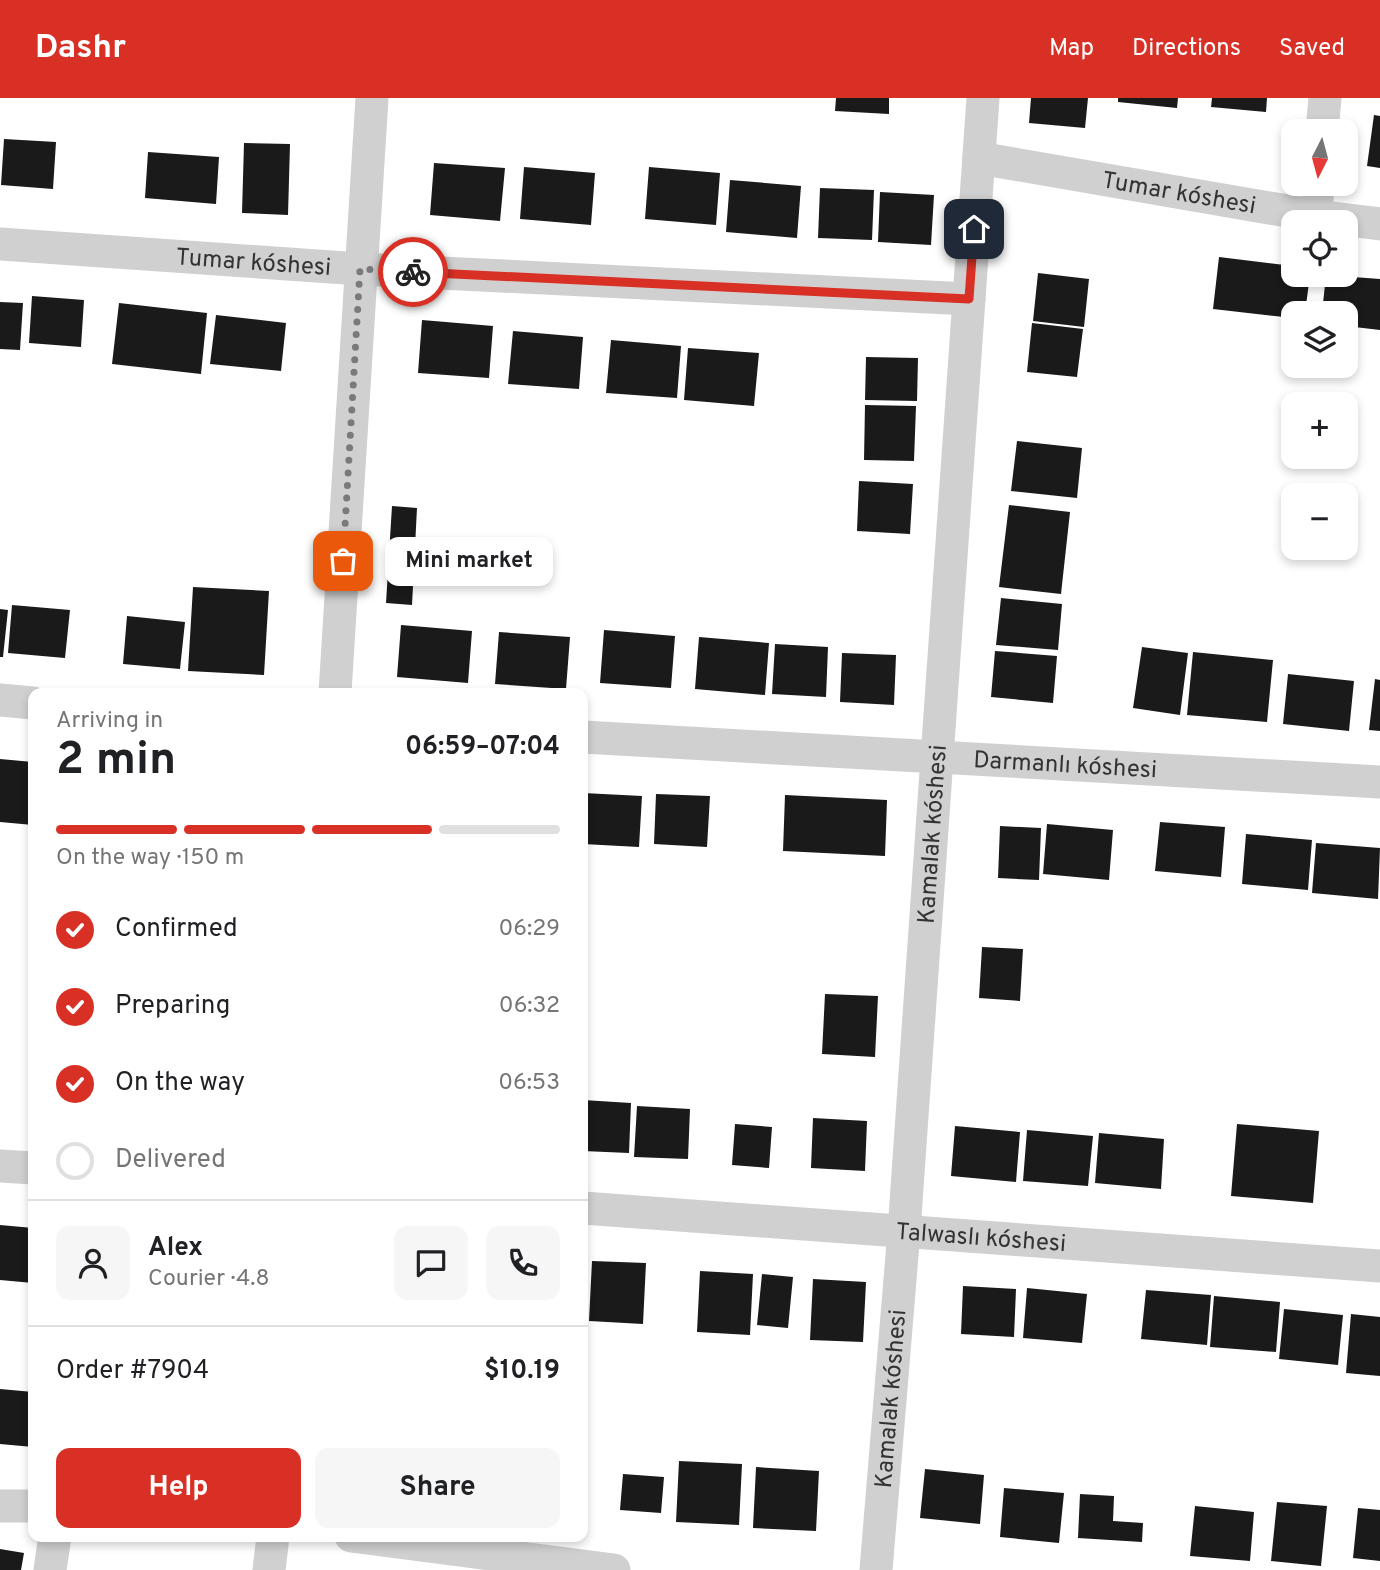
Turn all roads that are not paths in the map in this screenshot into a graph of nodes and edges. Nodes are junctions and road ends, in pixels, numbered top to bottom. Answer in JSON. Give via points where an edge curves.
{"nodes":[{"id":1,"x":372,"y":98,"type":"edge"},
{"id":2,"x":983,"y":98,"type":"edge"},
{"id":3,"x":1325,"y":98,"type":"edge"},
{"id":4,"x":1323,"y":119,"type":"edge"},
{"id":5,"x":979,"y":158,"type":"junction"},
{"id":6,"x":1317,"y":200,"type":"edge"},
{"id":7,"x":1380,"y":224,"type":"edge"},
{"id":8,"x":0,"y":244,"type":"edge"},
{"id":9,"x":360,"y":269,"type":"junction"},
{"id":10,"x":969,"y":299,"type":"junction"},
{"id":11,"x":335,"y":688,"type":"edge"},
{"id":12,"x":0,"y":700,"type":"edge"},
{"id":13,"x":28,"y":703,"type":"edge"},
{"id":14,"x":588,"y":737,"type":"edge"},
{"id":15,"x":937,"y":757,"type":"junction"},
{"id":16,"x":1380,"y":782,"type":"edge"},
{"id":17,"x":0,"y":1166,"type":"edge"},
{"id":18,"x":28,"y":1168,"type":"edge"},
{"id":19,"x":588,"y":1208,"type":"edge"},
{"id":20,"x":904,"y":1231,"type":"junction"},
{"id":21,"x":1380,"y":1266,"type":"edge"},
{"id":22,"x":0,"y":1506,"type":"edge"},
{"id":23,"x":28,"y":1507,"type":"edge"},
{"id":24,"x":54,"y":1542,"type":"edge"},
{"id":25,"x":272,"y":1542,"type":"edge"},
{"id":26,"x":397,"y":1542,"type":"edge"},
{"id":27,"x":50,"y":1570,"type":"edge"},
{"id":28,"x":269,"y":1570,"type":"edge"},
{"id":29,"x":614,"y":1570,"type":"edge"},
{"id":30,"x":876,"y":1570,"type":"edge"}],
"edges":[{"from":1,"to":9,"type":"street"},
{"from":2,"to":5,"type":"street","name":"Kamalak kóshesi"},
{"from":3,"to":4,"type":"street"},
{"from":5,"to":6,"type":"street","name":"Tumar kóshesi"},
{"from":5,"to":10,"type":"street","name":"Kamalak kóshesi"},
{"from":6,"to":7,"type":"street","name":"Tumar kóshesi"},
{"from":8,"to":9,"type":"street","name":"Tumar kóshesi"},
{"from":9,"to":10,"type":"street","name":"Tumar kóshesi"},
{"from":9,"to":11,"type":"street"},
{"from":10,"to":15,"type":"street","name":"Kamalak kóshesi"},
{"from":12,"to":13,"type":"street"},
{"from":14,"to":15,"type":"street","name":"Darmanlı kóshesi"},
{"from":15,"to":16,"type":"street","name":"Darmanlı kóshesi"},
{"from":15,"to":20,"type":"street","name":"Kamalak kóshesi"},
{"from":17,"to":18,"type":"street"},
{"from":19,"to":20,"type":"street","name":"Talwaslı kóshesi"},
{"from":20,"to":21,"type":"street","name":"Talwaslı kóshesi"},
{"from":20,"to":30,"type":"street","name":"Kamalak kóshesi"},
{"from":22,"to":23,"type":"street"},
{"from":24,"to":27,"type":"street"},
{"from":25,"to":28,"type":"street"},
{"from":26,"to":29,"type":"street"}]}
